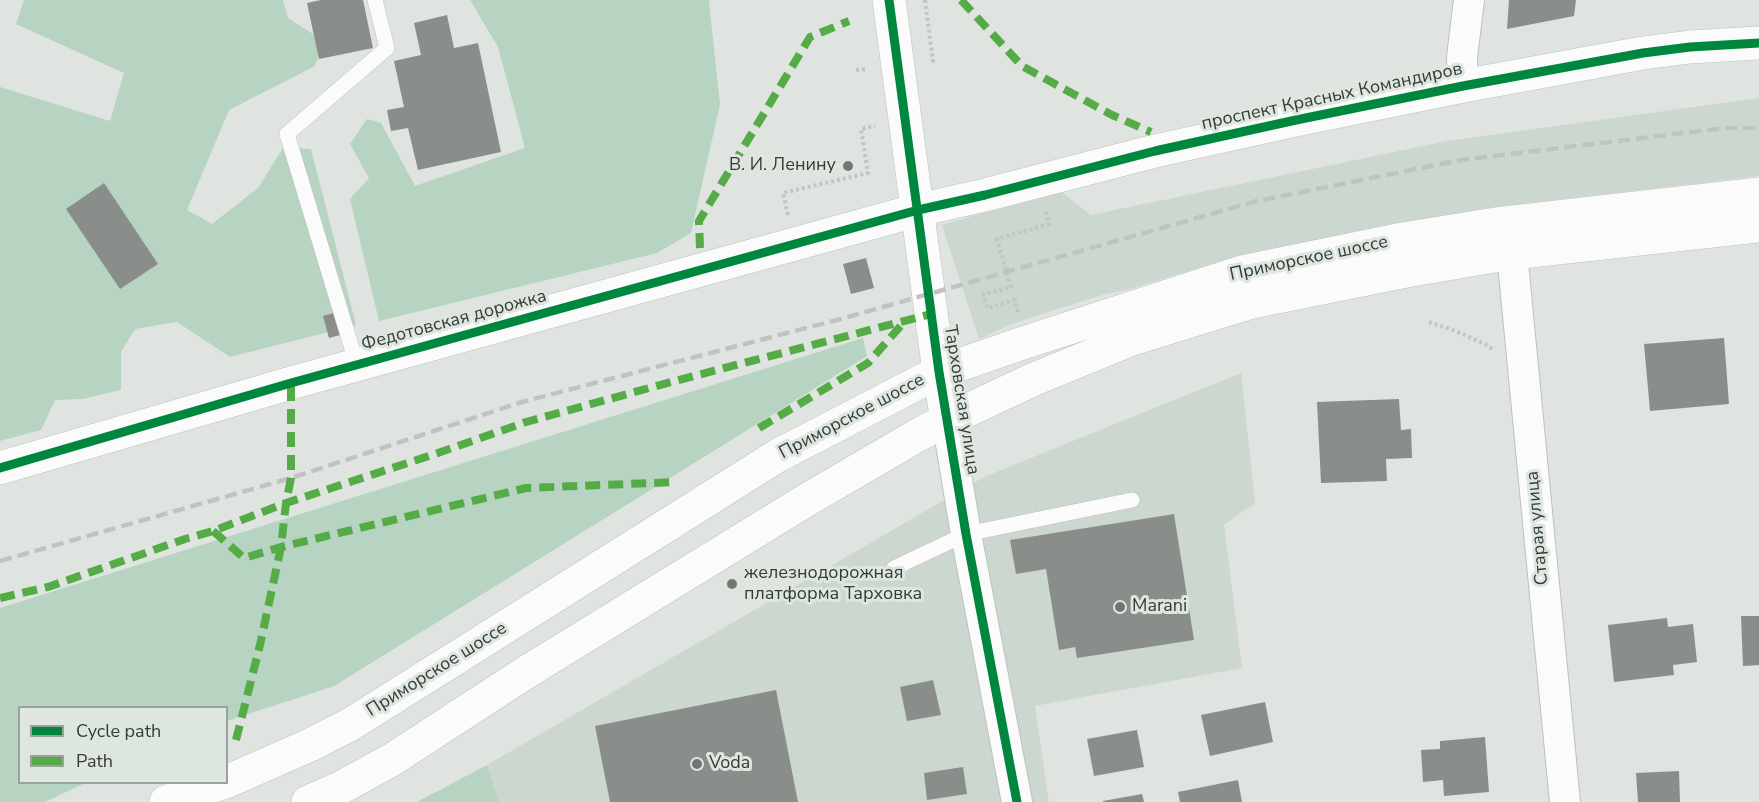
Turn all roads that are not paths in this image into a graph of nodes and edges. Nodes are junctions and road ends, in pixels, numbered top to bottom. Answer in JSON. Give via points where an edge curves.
{"nodes":[{"id":1,"x":375,"y":0,"type":"edge"},
{"id":2,"x":889,"y":0,"type":"edge"},
{"id":3,"x":1469,"y":0,"type":"edge"},
{"id":4,"x":1759,"y":43,"type":"edge"},
{"id":5,"x":1463,"y":86,"type":"junction"},
{"id":6,"x":1759,"y":194,"type":"edge"},
{"id":7,"x":918,"y":210,"type":"junction"},
{"id":8,"x":1759,"y":226,"type":"edge"},
{"id":9,"x":1512,"y":253,"type":"junction"},
{"id":10,"x":357,"y":365,"type":"junction"},
{"id":11,"x":939,"y":372,"type":"junction"},
{"id":12,"x":947,"y":420,"type":"junction"},
{"id":13,"x":0,"y":468,"type":"edge"},
{"id":14,"x":1132,"y":500,"type":"dead end"},
{"id":15,"x":966,"y":534,"type":"junction"},
{"id":16,"x":894,"y":568,"type":"dead end"},
{"id":17,"x":228,"y":781,"type":"edge"},
{"id":18,"x":220,"y":784,"type":"edge"},
{"id":19,"x":166,"y":802,"type":"edge"},
{"id":20,"x":308,"y":802,"type":"edge"},
{"id":21,"x":1017,"y":802,"type":"edge"},
{"id":22,"x":1565,"y":802,"type":"edge"}],
"edges":[{"from":1,"to":10,"type":"lane","via":[[387,48],[287,134]]},
{"from":2,"to":7,"type":"main road","name":"Тарховская улица"},
{"from":3,"to":5,"type":"street","via":[[1462,57]]},
{"from":4,"to":5,"type":"main road","name":"проспект Красных Командиров","via":[[1643,53]]},
{"from":5,"to":7,"type":"main road","name":"проспект Красных Командиров","via":[[1155,151]]},
{"from":6,"to":11,"type":"main road","name":"Приморское шоссе","via":[[1403,238],[1242,272]]},
{"from":7,"to":10,"type":"main road","name":"Федотовская дорожка"},
{"from":7,"to":11,"type":"main road","name":"Тарховская улица"},
{"from":8,"to":9,"type":"main road","name":"Приморское шоссе"},
{"from":9,"to":12,"type":"main road","name":"Приморское шоссе","via":[[1252,302],[1132,339]]},
{"from":9,"to":22,"type":"street","name":"Старая улица"},
{"from":10,"to":13,"type":"main road","name":"Федотовская дорожка"},
{"from":11,"to":12,"type":"main road","name":"Тарховская улица"},
{"from":11,"to":17,"type":"main road","name":"Приморское шоссе","via":[[777,456],[351,724]]},
{"from":12,"to":15,"type":"street","name":"Тарховская улица"},
{"from":12,"to":20,"type":"main road","name":"Приморское шоссе","via":[[805,501],[393,759]]},
{"from":14,"to":15,"type":"lane"},
{"from":15,"to":16,"type":"lane"},
{"from":15,"to":21,"type":"street","name":"Тарховская улица"},
{"from":18,"to":19,"type":"main road","name":"Приморское шоссе"}]}
